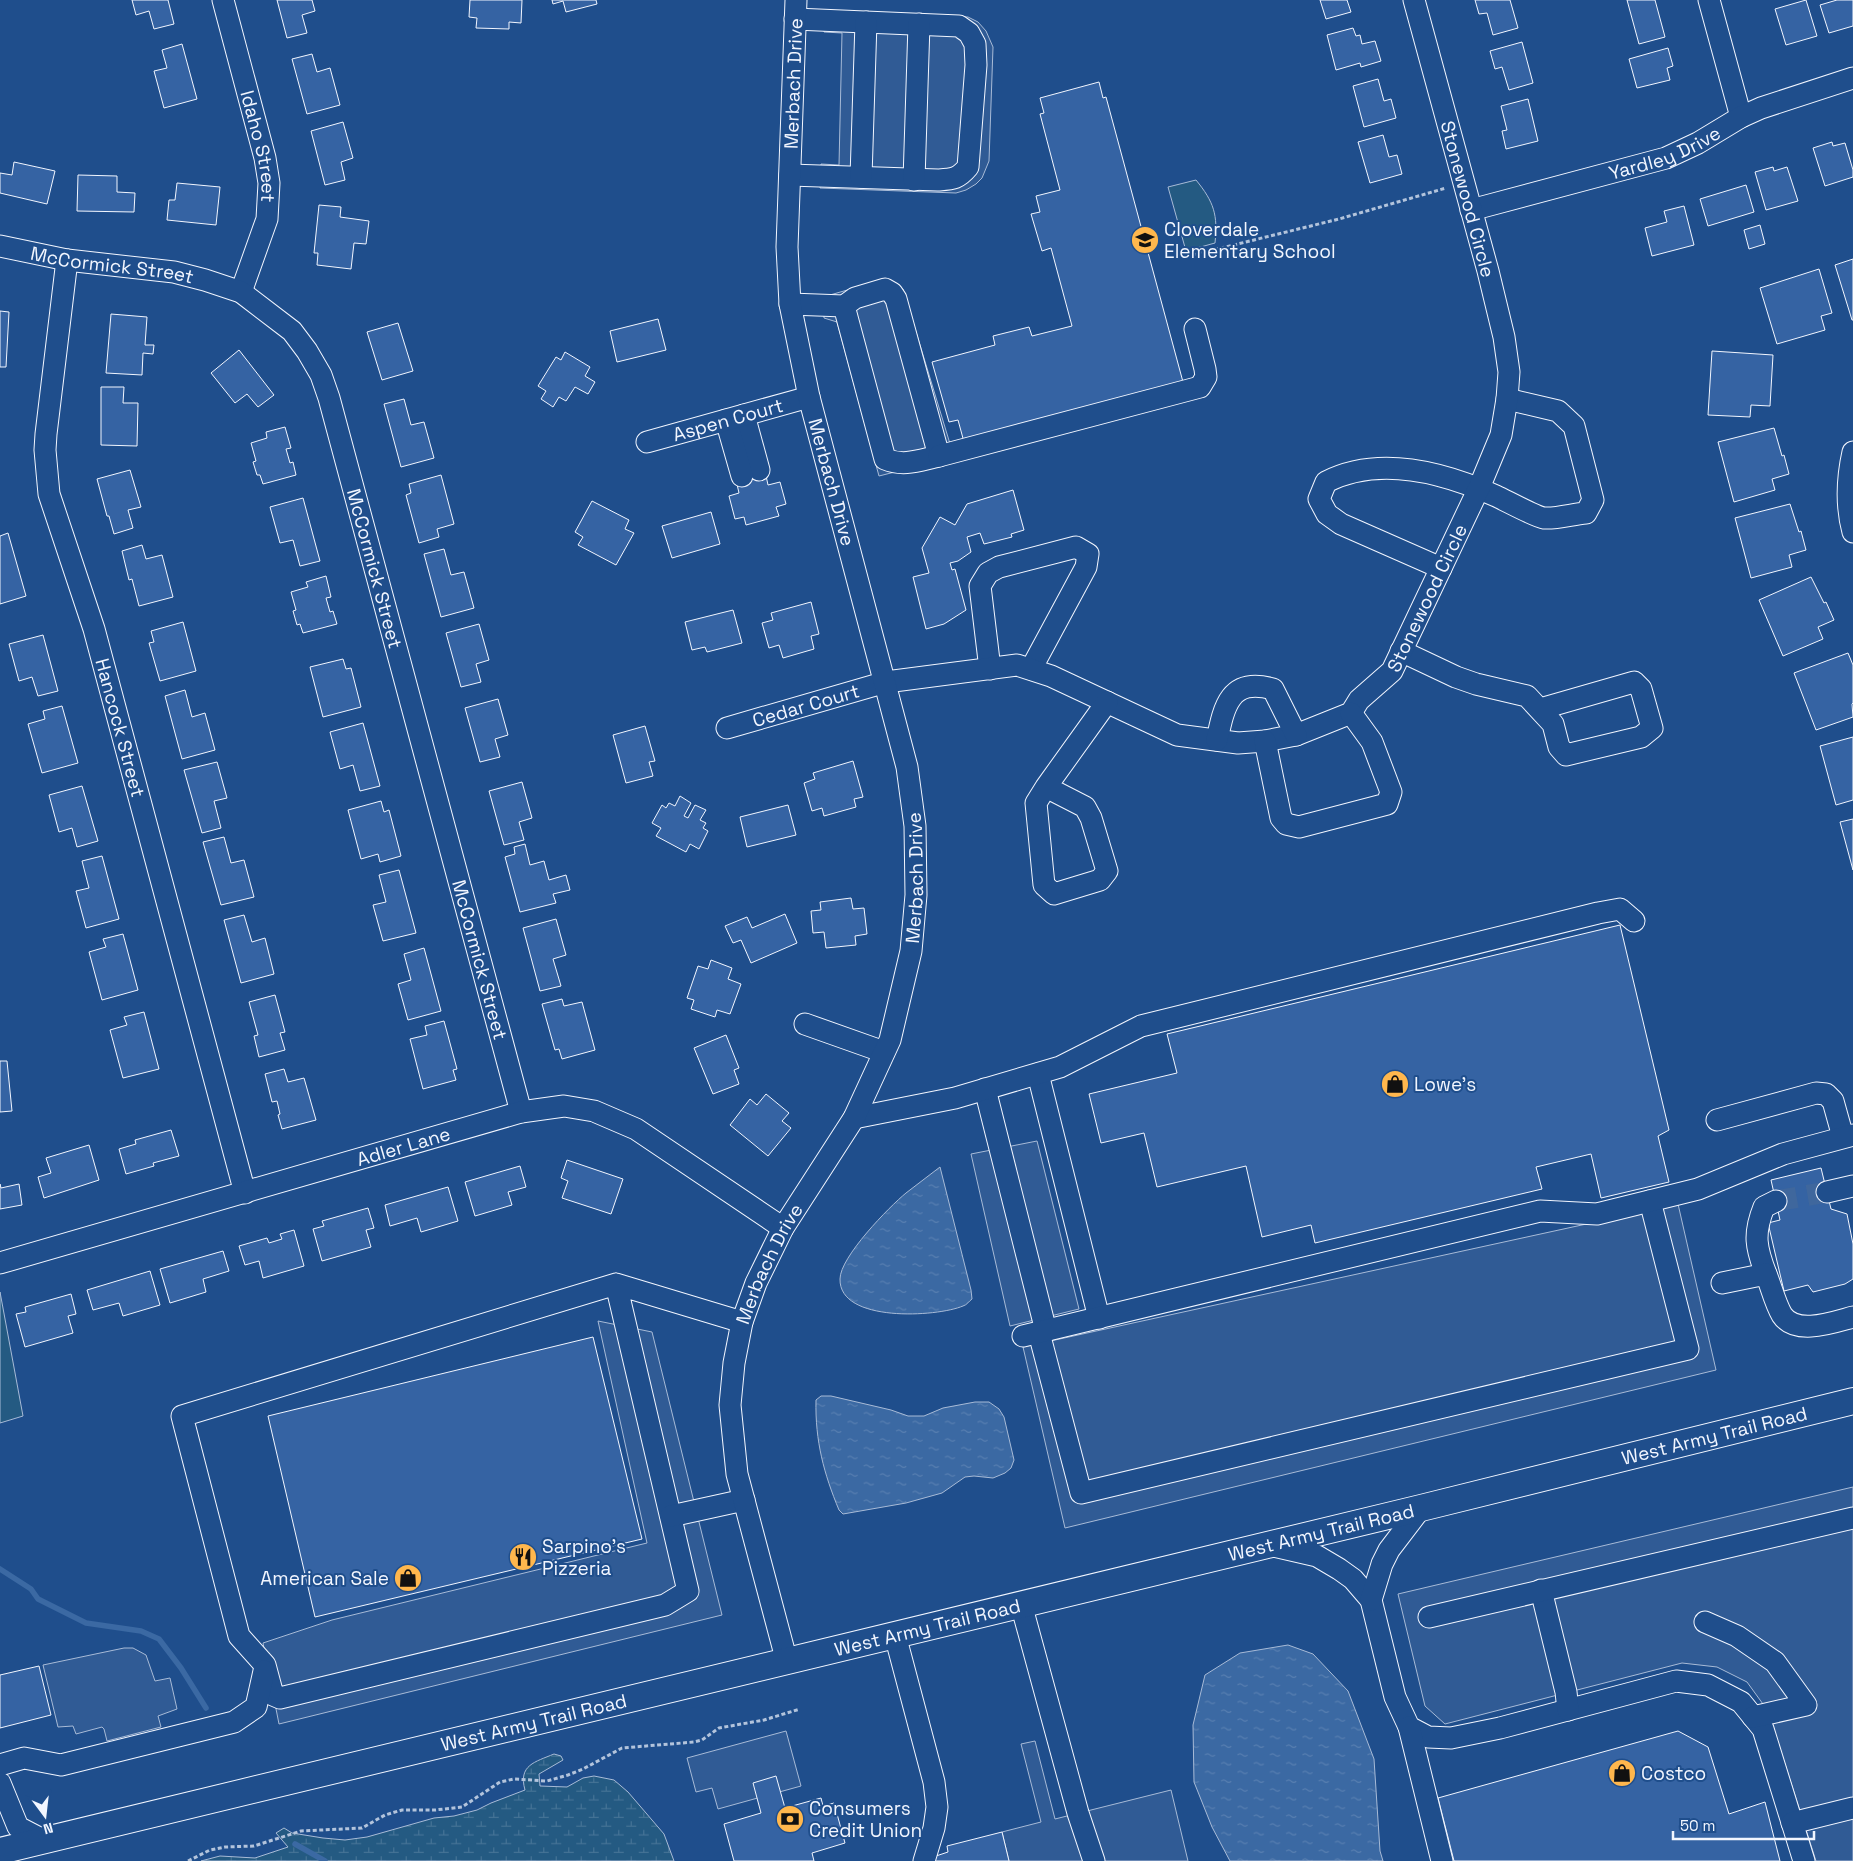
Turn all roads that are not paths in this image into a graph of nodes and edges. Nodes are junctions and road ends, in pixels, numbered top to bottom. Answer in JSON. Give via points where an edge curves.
{"nodes":[{"id":1,"x":223,"y":0,"type":"edge"},
{"id":2,"x":1414,"y":0,"type":"edge"},
{"id":3,"x":1709,"y":0,"type":"edge"},
{"id":4,"x":795,"y":9,"type":"edge"},
{"id":5,"x":866,"y":22,"type":"junction"},
{"id":6,"x":919,"y":24,"type":"junction"},
{"id":7,"x":1853,"y":78,"type":"edge"},
{"id":8,"x":1741,"y":117,"type":"junction"},
{"id":9,"x":790,"y":175,"type":"junction"},
{"id":10,"x":861,"y":177,"type":"junction"},
{"id":11,"x":914,"y":180,"type":"junction"},
{"id":12,"x":1471,"y":210,"type":"junction"},
{"id":13,"x":0,"y":246,"type":"edge"},
{"id":14,"x":67,"y":260,"type":"junction"},
{"id":15,"x":241,"y":292,"type":"junction"},
{"id":16,"x":790,"y":304,"type":"junction"},
{"id":17,"x":844,"y":306,"type":"junction"},
{"id":18,"x":1194,"y":329,"type":"dead end"},
{"id":19,"x":809,"y":396,"type":"junction"},
{"id":20,"x":1507,"y":399,"type":"junction"},
{"id":21,"x":735,"y":417,"type":"junction"},
{"id":22,"x":647,"y":442,"type":"dead end"},
{"id":23,"x":1853,"y":452,"type":"edge"},
{"id":24,"x":939,"y":456,"type":"junction"},
{"id":25,"x":751,"y":473,"type":"dead end"},
{"id":26,"x":1479,"y":488,"type":"junction"},
{"id":27,"x":1853,"y":532,"type":"edge"},
{"id":28,"x":1441,"y":568,"type":"junction"},
{"id":29,"x":1401,"y":651,"type":"junction"},
{"id":30,"x":990,"y":669,"type":"junction"},
{"id":31,"x":1031,"y":669,"type":"junction"},
{"id":32,"x":886,"y":682,"type":"junction"},
{"id":33,"x":1107,"y":702,"type":"junction"},
{"id":34,"x":1540,"y":709,"type":"junction"},
{"id":35,"x":1351,"y":713,"type":"junction"},
{"id":36,"x":727,"y":728,"type":"dead end"},
{"id":37,"x":1296,"y":734,"type":"junction"},
{"id":38,"x":1217,"y":740,"type":"junction"},
{"id":39,"x":1265,"y":741,"type":"junction"},
{"id":40,"x":1046,"y":787,"type":"junction"},
{"id":41,"x":1634,"y":921,"type":"dead end"},
{"id":42,"x":805,"y":1024,"type":"dead end"},
{"id":43,"x":884,"y":1052,"type":"junction"},
{"id":44,"x":1038,"y":1074,"type":"junction"},
{"id":45,"x":985,"y":1089,"type":"junction"},
{"id":46,"x":521,"y":1112,"type":"junction"},
{"id":47,"x":854,"y":1118,"type":"junction"},
{"id":48,"x":1717,"y":1120,"type":"dead end"},
{"id":49,"x":1850,"y":1136,"type":"edge"},
{"id":50,"x":1853,"y":1186,"type":"edge"},
{"id":51,"x":1827,"y":1192,"type":"tunnel mouth"},
{"id":52,"x":244,"y":1193,"type":"junction"},
{"id":53,"x":1650,"y":1201,"type":"junction"},
{"id":54,"x":1776,"y":1201,"type":"tunnel mouth"},
{"id":55,"x":783,"y":1228,"type":"junction"},
{"id":56,"x":0,"y":1263,"type":"edge"},
{"id":57,"x":1766,"y":1274,"type":"junction"},
{"id":58,"x":1722,"y":1283,"type":"dead end"},
{"id":59,"x":616,"y":1284,"type":"junction"},
{"id":60,"x":1853,"y":1316,"type":"edge"},
{"id":61,"x":1099,"y":1318,"type":"junction"},
{"id":62,"x":742,"y":1322,"type":"junction"},
{"id":63,"x":1036,"y":1333,"type":"junction"},
{"id":64,"x":1853,"y":1401,"type":"edge"},
{"id":65,"x":744,"y":1500,"type":"junction"},
{"id":66,"x":1422,"y":1508,"type":"junction"},
{"id":67,"x":672,"y":1516,"type":"junction"},
{"id":68,"x":1853,"y":1518,"type":"edge"},
{"id":69,"x":1269,"y":1545,"type":"junction"},
{"id":70,"x":1541,"y":1590,"type":"junction"},
{"id":71,"x":1371,"y":1600,"type":"junction"},
{"id":72,"x":1022,"y":1604,"type":"junction"},
{"id":73,"x":1429,"y":1617,"type":"dead end"},
{"id":74,"x":1705,"y":1622,"type":"dead end"},
{"id":75,"x":895,"y":1636,"type":"junction"},
{"id":76,"x":787,"y":1662,"type":"junction"},
{"id":77,"x":264,"y":1665,"type":"junction"},
{"id":78,"x":1568,"y":1710,"type":"junction"},
{"id":79,"x":1753,"y":1717,"type":"junction"},
{"id":80,"x":1409,"y":1727,"type":"junction"},
{"id":81,"x":0,"y":1765,"type":"edge"},
{"id":82,"x":0,"y":1783,"type":"edge"},
{"id":83,"x":1853,"y":1808,"type":"edge"},
{"id":84,"x":1792,"y":1823,"type":"junction"},
{"id":85,"x":43,"y":1840,"type":"junction"},
{"id":86,"x":0,"y":1851,"type":"edge"},
{"id":87,"x":924,"y":1861,"type":"edge"},
{"id":88,"x":1094,"y":1861,"type":"edge"},
{"id":89,"x":1442,"y":1861,"type":"edge"},
{"id":90,"x":1804,"y":1861,"type":"edge"}],
"edges":[{"from":1,"to":15,"type":"street","name":"Idaho Street","via":[[269,183],[267,219]]},
{"from":2,"to":12,"type":"street","name":"Stonewood Circle"},
{"from":3,"to":8,"type":"street"},
{"from":4,"to":5,"type":"street"},
{"from":4,"to":9,"type":"street","name":"Merbach Drive"},
{"from":5,"to":6,"type":"street"},
{"from":5,"to":10,"type":"street"},
{"from":6,"to":11,"type":"street"},
{"from":6,"to":11,"type":"street","via":[[959,26],[969,33],[975,44],[976,65],[968,167],[961,176],[950,180]]},
{"from":7,"to":8,"type":"street","name":"Yardley Drive"},
{"from":8,"to":12,"type":"street","name":"Yardley Drive","via":[[1666,158]]},
{"from":9,"to":10,"type":"street"},
{"from":9,"to":16,"type":"street","name":"Merbach Drive","via":[[787,247]]},
{"from":10,"to":11,"type":"street"},
{"from":12,"to":20,"type":"street","name":"Stonewood Circle","via":[[1504,337],[1509,372]]},
{"from":13,"to":14,"type":"street","name":"McCormick Street"},
{"from":14,"to":15,"type":"street","name":"McCormick Street","via":[[174,272]]},
{"from":14,"to":52,"type":"street","name":"Hancock Street","via":[[46,434],[49,494],[94,629]]},
{"from":15,"to":46,"type":"street","name":"McCormick Street","via":[[292,331],[308,350],[330,398]]},
{"from":16,"to":17,"type":"street"},
{"from":16,"to":19,"type":"street","name":"Merbach Drive"},
{"from":17,"to":24,"type":"street","via":[[886,458],[910,463]]},
{"from":17,"to":24,"type":"street","via":[[855,298],[886,290],[896,299]]},
{"from":18,"to":24,"type":"street","via":[[1206,378],[1200,387]]},
{"from":19,"to":21,"type":"street","name":"Aspen Court"},
{"from":19,"to":32,"type":"street","name":"Merbach Drive"},
{"from":20,"to":26,"type":"street","name":"Stonewood Circle","via":[[1501,435]]},
{"from":20,"to":26,"type":"street","via":[[1558,411],[1574,426],[1593,500],[1586,513],[1544,518]]},
{"from":21,"to":22,"type":"street","name":"Aspen Court"},
{"from":21,"to":25,"type":"street"},
{"from":23,"to":27,"type":"street","via":[[1848,483]]},
{"from":26,"to":28,"type":"street","name":"Stonewood Circle"},
{"from":26,"to":28,"type":"street","via":[[1414,470],[1369,469],[1342,474],[1326,482],[1319,499],[1327,514],[1341,524]]},
{"from":28,"to":29,"type":"street","name":"Stonewood Circle"},
{"from":29,"to":34,"type":"street","via":[[1456,677],[1527,696]]},
{"from":29,"to":35,"type":"street","name":"Stonewood Circle","via":[[1392,671],[1359,700]]},
{"from":30,"to":31,"type":"street","via":[[1016,665]]},
{"from":30,"to":31,"type":"street","via":[[980,586],[988,573],[999,567],[1076,546],[1088,554],[1086,567]]},
{"from":30,"to":32,"type":"street"},
{"from":31,"to":33,"type":"street"},
{"from":32,"to":36,"type":"street","name":"Cedar Court"},
{"from":32,"to":43,"type":"street","name":"Merbach Drive","via":[[911,787],[917,853],[911,951],[890,1040]]},
{"from":33,"to":38,"type":"street","via":[[1177,735]]},
{"from":33,"to":40,"type":"street"},
{"from":34,"to":34,"type":"street","via":[[1553,724],[1558,746],[1566,756],[1641,737],[1652,728],[1641,689],[1634,682]]},
{"from":35,"to":37,"type":"street"},
{"from":35,"to":39,"type":"street","via":[[1372,742],[1391,792],[1388,804],[1299,828],[1286,824],[1281,818]]},
{"from":37,"to":38,"type":"street","via":[[1274,689],[1260,685],[1244,688],[1230,697]]},
{"from":37,"to":39,"type":"street"},
{"from":38,"to":39,"type":"street","via":[[1238,743]]},
{"from":40,"to":40,"type":"street","via":[[1036,803],[1044,885],[1054,894],[1100,880],[1106,871],[1085,807]]},
{"from":41,"to":44,"type":"street","via":[[1620,909],[1598,913],[1141,1026],[1060,1068]]},
{"from":42,"to":43,"type":"street"},
{"from":43,"to":47,"type":"street","name":"Merbach Drive"},
{"from":44,"to":45,"type":"street"},
{"from":44,"to":61,"type":"street"},
{"from":45,"to":47,"type":"street"},
{"from":45,"to":63,"type":"street"},
{"from":46,"to":52,"type":"street","name":"Adler Lane"},
{"from":46,"to":55,"type":"street","name":"Adler Lane","via":[[564,1106],[594,1110],[636,1129]]},
{"from":47,"to":55,"type":"street","name":"Merbach Drive"},
{"from":48,"to":49,"type":"street","via":[[1826,1094]]},
{"from":49,"to":53,"type":"street","via":[[1783,1154],[1698,1189]]},
{"from":50,"to":51,"type":"street"},
{"from":52,"to":56,"type":"street","name":"Adler Lane"},
{"from":53,"to":61,"type":"street","via":[[1598,1214],[1540,1211]]},
{"from":53,"to":63,"type":"street","via":[[1688,1348],[1081,1493]]},
{"from":54,"to":57,"type":"street","via":[[1764,1207],[1758,1225],[1757,1250]]},
{"from":55,"to":62,"type":"street","name":"Merbach Drive","via":[[756,1282]]},
{"from":57,"to":58,"type":"street"},
{"from":57,"to":60,"type":"street","via":[[1782,1316],[1793,1324],[1817,1326]]},
{"from":59,"to":62,"type":"street"},
{"from":59,"to":67,"type":"street"},
{"from":59,"to":77,"type":"street","via":[[182,1416],[239,1636]]},
{"from":61,"to":63,"type":"street"},
{"from":62,"to":65,"type":"street","name":"Merbach Drive","via":[[730,1405],[737,1474]]},
{"from":64,"to":66,"type":"main road","name":"West Army Trail Road"},
{"from":65,"to":67,"type":"street"},
{"from":65,"to":76,"type":"street","name":"Merbach Drive"},
{"from":66,"to":69,"type":"main road","name":"West Army Trail Road"},
{"from":66,"to":71,"type":"street","via":[[1389,1550]]},
{"from":67,"to":77,"type":"street","via":[[688,1591],[665,1605],[280,1698],[273,1695]]},
{"from":68,"to":70,"type":"street"},
{"from":69,"to":71,"type":"street","via":[[1316,1556],[1340,1568]]},
{"from":69,"to":72,"type":"main road","name":"West Army Trail Road"},
{"from":70,"to":73,"type":"street"},
{"from":70,"to":78,"type":"street"},
{"from":71,"to":80,"type":"street","via":[[1395,1697]]},
{"from":72,"to":75,"type":"main road","name":"West Army Trail Road"},
{"from":72,"to":88,"type":"street"},
{"from":74,"to":79,"type":"street","via":[[1736,1636],[1775,1662],[1806,1705]]},
{"from":75,"to":76,"type":"main road","name":"West Army Trail Road"},
{"from":75,"to":87,"type":"street","via":[[934,1782],[937,1807]]},
{"from":76,"to":85,"type":"main road","name":"West Army Trail Road"},
{"from":77,"to":81,"type":"street","via":[[256,1707],[234,1722],[61,1765],[24,1758]]},
{"from":78,"to":79,"type":"street","via":[[1676,1681],[1708,1685],[1741,1702]]},
{"from":78,"to":80,"type":"street","via":[[1451,1738],[1428,1737]]},
{"from":79,"to":84,"type":"street","via":[[1763,1729]]},
{"from":80,"to":89,"type":"street"},
{"from":82,"to":85,"type":"street","via":[[18,1827]]},
{"from":83,"to":84,"type":"street"},
{"from":84,"to":90,"type":"street"},
{"from":85,"to":86,"type":"main road","name":"West Army Trail Road"}]}
